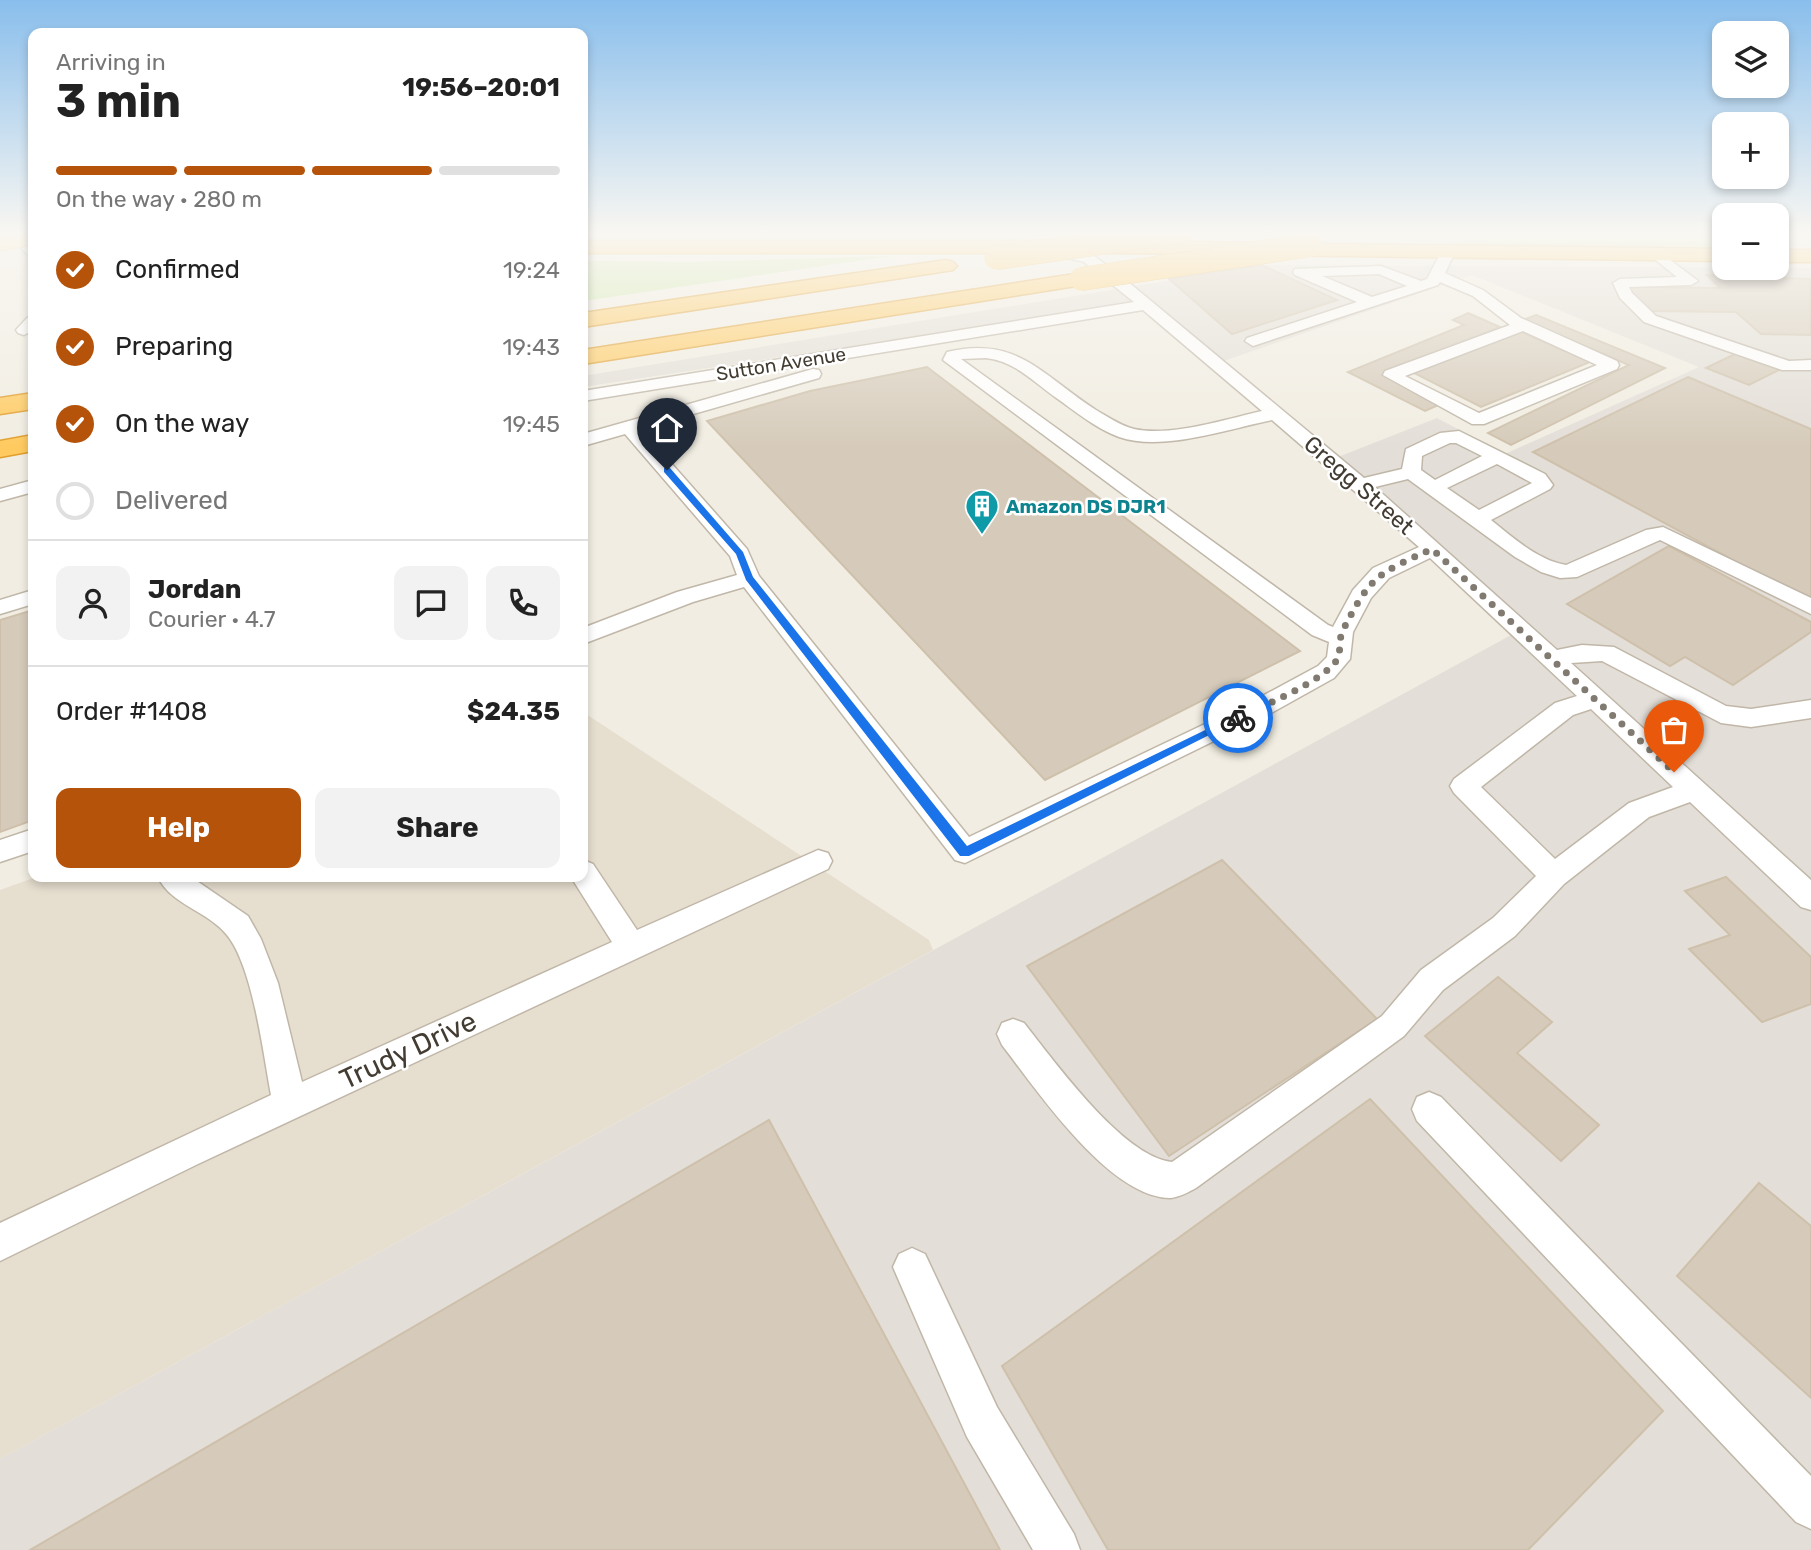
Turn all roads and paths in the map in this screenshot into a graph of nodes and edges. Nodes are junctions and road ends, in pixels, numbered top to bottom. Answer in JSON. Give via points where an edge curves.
{"nodes":[{"id":1,"x":694,"y":303,"type":"edge"},
{"id":2,"x":816,"y":303,"type":"edge"},
{"id":3,"x":829,"y":303,"type":"edge"},
{"id":4,"x":892,"y":303,"type":"edge"},
{"id":5,"x":1367,"y":303,"type":"edge"},
{"id":6,"x":1492,"y":303,"type":"edge"},
{"id":7,"x":1633,"y":303,"type":"edge"},
{"id":8,"x":1145,"y":305,"type":"joint"},
{"id":9,"x":588,"y":319,"type":"edge"},
{"id":10,"x":1522,"y":325,"type":"junction"},
{"id":11,"x":588,"y":337,"type":"edge"},
{"id":12,"x":1253,"y":341,"type":"dead end"},
{"id":13,"x":588,"y":350,"type":"edge"},
{"id":14,"x":588,"y":356,"type":"edge"},
{"id":15,"x":953,"y":356,"type":"junction"},
{"id":16,"x":1811,"y":365,"type":"edge"},
{"id":17,"x":588,"y":395,"type":"edge"},
{"id":18,"x":28,"y":402,"type":"edge"},
{"id":19,"x":0,"y":406,"type":"edge"},
{"id":20,"x":1275,"y":414,"type":"junction"},
{"id":21,"x":28,"y":423,"type":"edge"},
{"id":22,"x":0,"y":427,"type":"edge"},
{"id":23,"x":630,"y":428,"type":"junction"},
{"id":24,"x":588,"y":439,"type":"edge"},
{"id":25,"x":28,"y":444,"type":"edge"},
{"id":26,"x":0,"y":449,"type":"edge"},
{"id":27,"x":1496,"y":457,"type":"junction"},
{"id":28,"x":1411,"y":472,"type":"junction"},
{"id":29,"x":1360,"y":485,"type":"junction"},
{"id":30,"x":28,"y":487,"type":"edge"},
{"id":31,"x":1435,"y":487,"type":"junction"},
{"id":32,"x":0,"y":495,"type":"edge"},
{"id":33,"x":1478,"y":519,"type":"junction"},
{"id":34,"x":1432,"y":549,"type":"junction"},
{"id":35,"x":749,"y":578,"type":"junction"},
{"id":36,"x":28,"y":599,"type":"edge"},
{"id":37,"x":0,"y":607,"type":"edge"},
{"id":38,"x":1811,"y":607,"type":"edge"},
{"id":39,"x":1342,"y":632,"type":"junction"},
{"id":40,"x":588,"y":634,"type":"edge"},
{"id":41,"x":1552,"y":659,"type":"junction"},
{"id":42,"x":1595,"y":699,"type":"junction"},
{"id":43,"x":1811,"y":709,"type":"edge"},
{"id":44,"x":1694,"y":790,"type":"junction"},
{"id":45,"x":28,"y":842,"type":"edge"},
{"id":46,"x":0,"y":851,"type":"edge"},
{"id":47,"x":818,"y":861,"type":"dead end"},
{"id":48,"x":1554,"y":876,"type":"junction"},
{"id":49,"x":588,"y":880,"type":"edge"},
{"id":50,"x":177,"y":882,"type":"edge"},
{"id":51,"x":1811,"y":898,"type":"edge"},
{"id":52,"x":632,"y":947,"type":"junction"},
{"id":53,"x":1013,"y":1034,"type":"dead end"},
{"id":54,"x":290,"y":1104,"type":"junction"},
{"id":55,"x":1429,"y":1109,"type":"dead end"},
{"id":56,"x":0,"y":1242,"type":"edge"},
{"id":57,"x":912,"y":1267,"type":"dead end"},
{"id":58,"x":1811,"y":1507,"type":"edge"},
{"id":59,"x":1059,"y":1550,"type":"edge"}],
"edges":[{"from":1,"to":9,"type":"highway","bridge":true},
{"from":2,"to":11,"type":"highway"},
{"from":3,"to":13,"type":"highway"},
{"from":4,"to":14,"type":"highway"},
{"from":5,"to":12,"type":"street"},
{"from":6,"to":10,"type":"street"},
{"from":7,"to":16,"type":"street","via":[[1650,320],[1788,366]]},
{"from":8,"to":17,"type":"street","name":"Sutton Avenue"},
{"from":8,"to":20,"type":"street","name":"Gregg Street"},
{"from":10,"to":10,"type":"street","via":[[1611,365],[1478,420],[1391,375]]},
{"from":15,"to":20,"type":"street","via":[[982,351],[1005,356],[1111,426],[1133,435],[1160,436]]},
{"from":15,"to":23,"type":"street","via":[[803,376]]},
{"from":15,"to":39,"type":"street","via":[[955,365],[1320,630],[1332,635]]},
{"from":18,"to":19,"type":"highway"},
{"from":20,"to":29,"type":"street","name":"Gregg Street"},
{"from":21,"to":22,"type":"highway"},
{"from":23,"to":24,"type":"street"},
{"from":23,"to":35,"type":"street","via":[[740,554]]},
{"from":25,"to":26,"type":"highway"},
{"from":27,"to":28,"type":"street","via":[[1459,438],[1447,437],[1413,453]]},
{"from":27,"to":31,"type":"street"},
{"from":27,"to":33,"type":"street","via":[[1538,478],[1542,485]]},
{"from":28,"to":29,"type":"street"},
{"from":28,"to":31,"type":"street"},
{"from":29,"to":34,"type":"street","name":"Gregg Street"},
{"from":30,"to":32,"type":"street"},
{"from":31,"to":33,"type":"street"},
{"from":33,"to":38,"type":"street","via":[[1502,539],[1562,574],[1664,533]]},
{"from":34,"to":39,"type":"street","via":[[1381,573],[1361,595]]},
{"from":34,"to":41,"type":"street","name":"Gregg Street"},
{"from":35,"to":39,"type":"street","via":[[965,852],[1326,672],[1338,659]]},
{"from":35,"to":40,"type":"street"},
{"from":36,"to":37,"type":"street"},
{"from":41,"to":42,"type":"street","name":"Gregg Street"},
{"from":41,"to":43,"type":"street","via":[[1606,653],[1721,714],[1751,718]]},
{"from":42,"to":44,"type":"street","name":"Gregg Street"},
{"from":42,"to":48,"type":"street","via":[[1564,709],[1463,786]]},
{"from":44,"to":48,"type":"street","via":[[1639,810]]},
{"from":44,"to":51,"type":"street","name":"Gregg Street"},
{"from":45,"to":46,"type":"street"},
{"from":47,"to":52,"type":"street","name":"Trudy Drive"},
{"from":48,"to":53,"type":"street","via":[[1504,927],[1432,980],[1393,1026],[1202,1164],[1172,1180],[1151,1178],[1094,1133]]},
{"from":49,"to":52,"type":"street"},
{"from":50,"to":54,"type":"street","via":[[238,926],[253,951]]},
{"from":52,"to":54,"type":"street","name":"Trudy Drive"},
{"from":54,"to":56,"type":"street","name":"Trudy Drive"},
{"from":55,"to":58,"type":"street"},
{"from":57,"to":59,"type":"street","via":[[982,1422]]}]}
